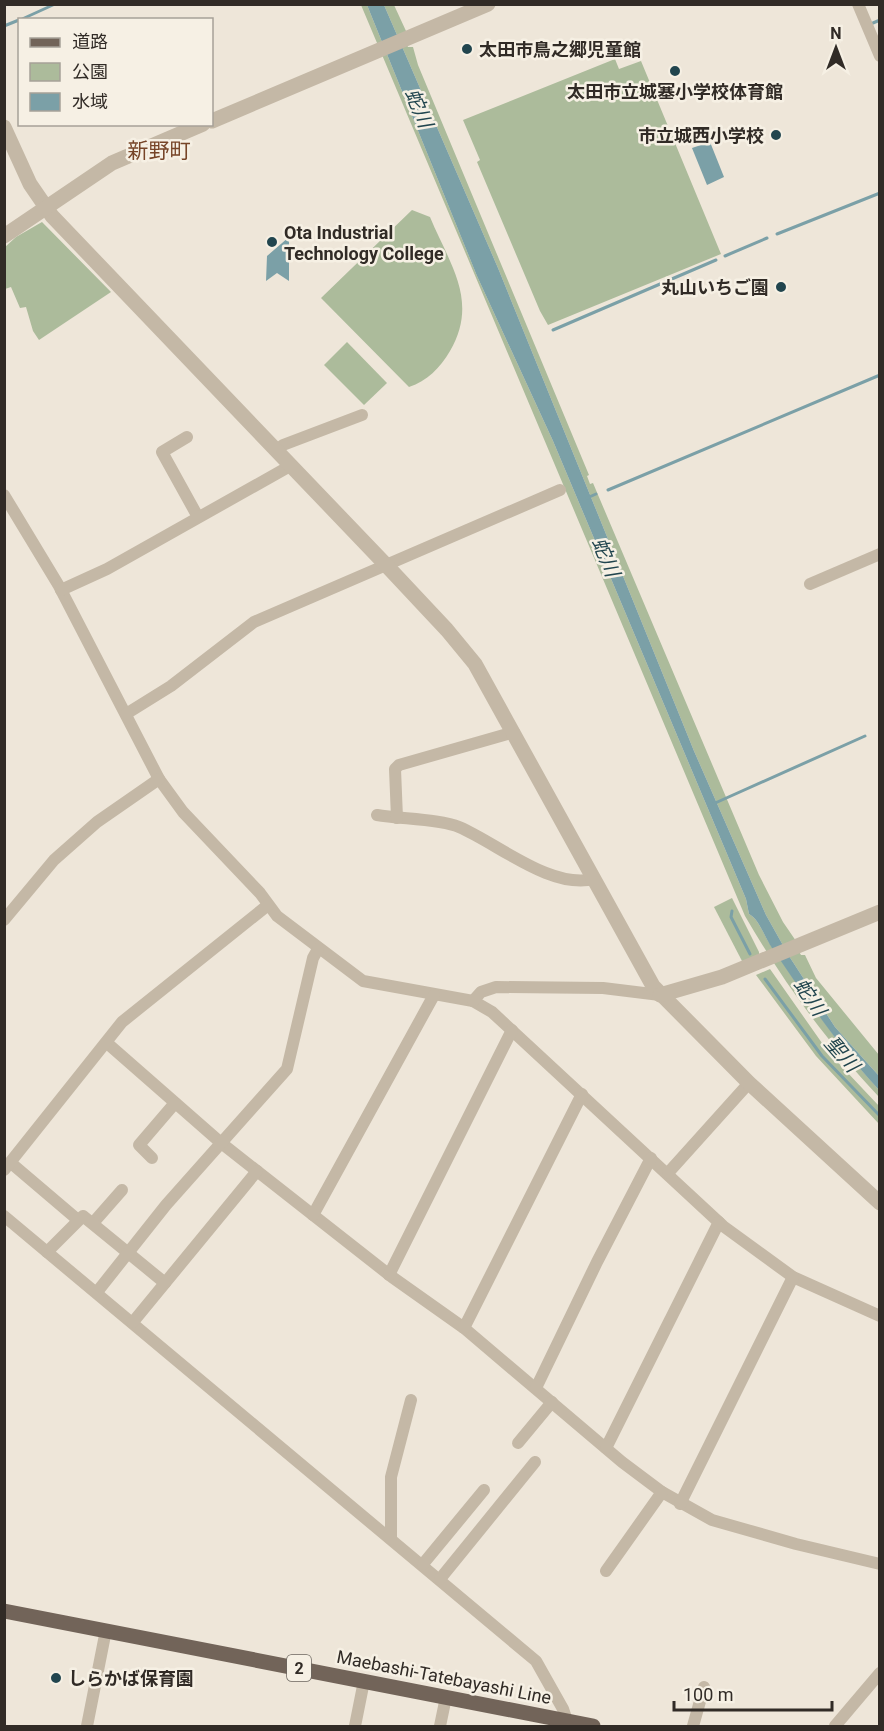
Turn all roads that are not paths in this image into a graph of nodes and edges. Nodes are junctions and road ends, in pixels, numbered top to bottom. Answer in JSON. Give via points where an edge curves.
{"nodes":[{"id":1,"x":488,"y":4,"type":"edge"},
{"id":2,"x":858,"y":4,"type":"edge"},
{"id":3,"x":879,"y":56,"type":"edge"},
{"id":4,"x":213,"y":121,"type":"edge"},
{"id":5,"x":198,"y":126,"type":"edge"},
{"id":6,"x":4,"y":127,"type":"edge"},
{"id":7,"x":45,"y":207,"type":"junction"},
{"id":8,"x":4,"y":236,"type":"edge"},
{"id":9,"x":362,"y":415,"type":"dead end"},
{"id":10,"x":187,"y":437,"type":"dead end"},
{"id":11,"x":276,"y":451,"type":"junction"},
{"id":12,"x":290,"y":466,"type":"junction"},
{"id":13,"x":560,"y":490,"type":"dead end"},
{"id":14,"x":4,"y":495,"type":"edge"},
{"id":15,"x":198,"y":517,"type":"junction"},
{"id":16,"x":879,"y":554,"type":"edge"},
{"id":17,"x":387,"y":566,"type":"junction"},
{"id":18,"x":810,"y":584,"type":"dead end"},
{"id":19,"x":62,"y":590,"type":"junction"},
{"id":20,"x":126,"y":714,"type":"junction"},
{"id":21,"x":514,"y":732,"type":"junction"},
{"id":22,"x":159,"y":779,"type":"junction"},
{"id":23,"x":377,"y":815,"type":"dead end"},
{"id":24,"x":397,"y":818,"type":"junction"},
{"id":25,"x":594,"y":879,"type":"junction"},
{"id":26,"x":268,"y":905,"type":"junction"},
{"id":27,"x":879,"y":912,"type":"edge"},
{"id":28,"x":4,"y":920,"type":"edge"},
{"id":29,"x":318,"y":949,"type":"junction"},
{"id":30,"x":434,"y":995,"type":"junction"},
{"id":31,"x":660,"y":995,"type":"junction"},
{"id":32,"x":472,"y":1001,"type":"junction"},
{"id":33,"x":512,"y":1030,"type":"junction"},
{"id":34,"x":107,"y":1043,"type":"junction"},
{"id":35,"x":749,"y":1083,"type":"junction"},
{"id":36,"x":582,"y":1094,"type":"junction"},
{"id":37,"x":175,"y":1102,"type":"junction"},
{"id":38,"x":220,"y":1142,"type":"junction"},
{"id":39,"x":152,"y":1158,"type":"dead end"},
{"id":40,"x":651,"y":1158,"type":"junction"},
{"id":41,"x":8,"y":1166,"type":"edge"},
{"id":42,"x":257,"y":1171,"type":"junction"},
{"id":43,"x":668,"y":1173,"type":"junction"},
{"id":44,"x":122,"y":1190,"type":"dead end"},
{"id":45,"x":879,"y":1203,"type":"edge"},
{"id":46,"x":313,"y":1215,"type":"junction"},
{"id":47,"x":4,"y":1216,"type":"edge"},
{"id":48,"x":78,"y":1220,"type":"junction"},
{"id":49,"x":718,"y":1222,"type":"junction"},
{"id":50,"x":93,"y":1224,"type":"junction"},
{"id":51,"x":127,"y":1251,"type":"junction"},
{"id":52,"x":47,"y":1252,"type":"junction"},
{"id":53,"x":389,"y":1275,"type":"junction"},
{"id":54,"x":793,"y":1276,"type":"junction"},
{"id":55,"x":165,"y":1283,"type":"junction"},
{"id":56,"x":97,"y":1292,"type":"junction"},
{"id":57,"x":879,"y":1316,"type":"edge"},
{"id":58,"x":134,"y":1322,"type":"junction"},
{"id":59,"x":464,"y":1328,"type":"junction"},
{"id":60,"x":536,"y":1388,"type":"junction"},
{"id":61,"x":411,"y":1401,"type":"dead end"},
{"id":62,"x":552,"y":1402,"type":"junction"},
{"id":63,"x":518,"y":1443,"type":"dead end"},
{"id":64,"x":606,"y":1448,"type":"junction"},
{"id":65,"x":535,"y":1462,"type":"dead end"},
{"id":66,"x":484,"y":1490,"type":"dead end"},
{"id":67,"x":662,"y":1492,"type":"junction"},
{"id":68,"x":680,"y":1504,"type":"junction"},
{"id":69,"x":391,"y":1539,"type":"junction"},
{"id":70,"x":423,"y":1564,"type":"junction"},
{"id":71,"x":879,"y":1564,"type":"edge"},
{"id":72,"x":606,"y":1571,"type":"dead end"},
{"id":73,"x":440,"y":1579,"type":"junction"},
{"id":74,"x":4,"y":1611,"type":"edge"},
{"id":75,"x":106,"y":1630,"type":"junction"},
{"id":76,"x":879,"y":1673,"type":"edge"},
{"id":77,"x":364,"y":1681,"type":"junction"},
{"id":78,"x":704,"y":1687,"type":"dead end"},
{"id":79,"x":446,"y":1697,"type":"junction"},
{"id":80,"x":567,"y":1721,"type":"junction"},
{"id":81,"x":87,"y":1726,"type":"edge"},
{"id":82,"x":355,"y":1726,"type":"edge"},
{"id":83,"x":440,"y":1726,"type":"edge"},
{"id":84,"x":593,"y":1726,"type":"edge"},
{"id":85,"x":693,"y":1726,"type":"edge"},
{"id":86,"x":835,"y":1726,"type":"edge"}],
"edges":[{"from":1,"to":4,"type":"street"},
{"from":2,"to":3,"type":"street"},
{"from":5,"to":7,"type":"street","via":[[112,163]]},
{"from":6,"to":7,"type":"street"},
{"from":7,"to":8,"type":"street"},
{"from":7,"to":11,"type":"street"},
{"from":9,"to":11,"type":"street"},
{"from":10,"to":15,"type":"street","via":[[162,452]]},
{"from":11,"to":12,"type":"street"},
{"from":12,"to":15,"type":"street"},
{"from":12,"to":17,"type":"street"},
{"from":13,"to":17,"type":"street"},
{"from":14,"to":19,"type":"street"},
{"from":15,"to":19,"type":"street"},
{"from":16,"to":18,"type":"street"},
{"from":17,"to":20,"type":"street","via":[[254,622],[171,687]]},
{"from":17,"to":21,"type":"street","via":[[475,663]]},
{"from":19,"to":20,"type":"street"},
{"from":20,"to":22,"type":"street"},
{"from":21,"to":24,"type":"street","via":[[399,765],[395,769]]},
{"from":21,"to":25,"type":"street"},
{"from":22,"to":26,"type":"street","via":[[183,812]]},
{"from":22,"to":28,"type":"street","via":[[97,822],[54,860]]},
{"from":23,"to":24,"type":"street"},
{"from":24,"to":25,"type":"street","via":[[457,826],[542,870],[584,882]]},
{"from":25,"to":31,"type":"street"},
{"from":26,"to":29,"type":"street"},
{"from":26,"to":34,"type":"street","via":[[122,1022]]},
{"from":27,"to":31,"type":"street","via":[[770,958]]},
{"from":29,"to":30,"type":"street","via":[[363,981]]},
{"from":29,"to":38,"type":"street","via":[[287,1069]]},
{"from":30,"to":32,"type":"street"},
{"from":30,"to":46,"type":"street"},
{"from":31,"to":32,"type":"street","via":[[603,988],[496,987],[481,992]]},
{"from":31,"to":35,"type":"street"},
{"from":32,"to":33,"type":"street"},
{"from":33,"to":36,"type":"street"},
{"from":33,"to":53,"type":"street"},
{"from":34,"to":37,"type":"street"},
{"from":34,"to":41,"type":"street"},
{"from":35,"to":43,"type":"street"},
{"from":35,"to":45,"type":"street"},
{"from":36,"to":40,"type":"street"},
{"from":36,"to":59,"type":"street"},
{"from":37,"to":38,"type":"street"},
{"from":37,"to":39,"type":"street","via":[[139,1146]]},
{"from":38,"to":42,"type":"street"},
{"from":38,"to":51,"type":"street"},
{"from":40,"to":43,"type":"street"},
{"from":40,"to":60,"type":"street"},
{"from":41,"to":48,"type":"street"},
{"from":42,"to":46,"type":"street"},
{"from":42,"to":55,"type":"street"},
{"from":43,"to":49,"type":"street"},
{"from":44,"to":50,"type":"street"},
{"from":46,"to":53,"type":"street"},
{"from":47,"to":52,"type":"street"},
{"from":48,"to":50,"type":"street","via":[[83,1216]]},
{"from":48,"to":52,"type":"street"},
{"from":49,"to":54,"type":"street"},
{"from":49,"to":64,"type":"street"},
{"from":50,"to":51,"type":"street"},
{"from":51,"to":55,"type":"street"},
{"from":51,"to":56,"type":"street"},
{"from":52,"to":56,"type":"street"},
{"from":53,"to":59,"type":"street"},
{"from":54,"to":57,"type":"street"},
{"from":54,"to":68,"type":"street"},
{"from":55,"to":58,"type":"street"},
{"from":56,"to":58,"type":"street"},
{"from":58,"to":69,"type":"street"},
{"from":59,"to":60,"type":"street"},
{"from":60,"to":62,"type":"street"},
{"from":61,"to":69,"type":"street","via":[[391,1478]]},
{"from":62,"to":63,"type":"street"},
{"from":62,"to":64,"type":"street"},
{"from":64,"to":67,"type":"street"},
{"from":65,"to":73,"type":"street"},
{"from":66,"to":70,"type":"street"},
{"from":67,"to":68,"type":"street"},
{"from":67,"to":72,"type":"street"},
{"from":68,"to":71,"type":"street","via":[[722,1523]]},
{"from":69,"to":70,"type":"street"},
{"from":70,"to":73,"type":"street"},
{"from":73,"to":80,"type":"street","via":[[536,1661]]},
{"from":74,"to":75,"type":"main road","name":"Maebashi-Tatebayashi Line","number":"2"},
{"from":75,"to":77,"type":"main road","name":"Maebashi-Tatebayashi Line","number":"2"},
{"from":75,"to":81,"type":"street"},
{"from":76,"to":86,"type":"street"},
{"from":77,"to":79,"type":"main road","name":"Maebashi-Tatebayashi Line","number":"2"},
{"from":77,"to":82,"type":"street"},
{"from":78,"to":85,"type":"street"},
{"from":79,"to":80,"type":"main road","name":"Maebashi-Tatebayashi Line","number":"2"},
{"from":79,"to":83,"type":"street"},
{"from":80,"to":84,"type":"main road","name":"Maebashi-Tatebayashi Line","number":"2"}]}
